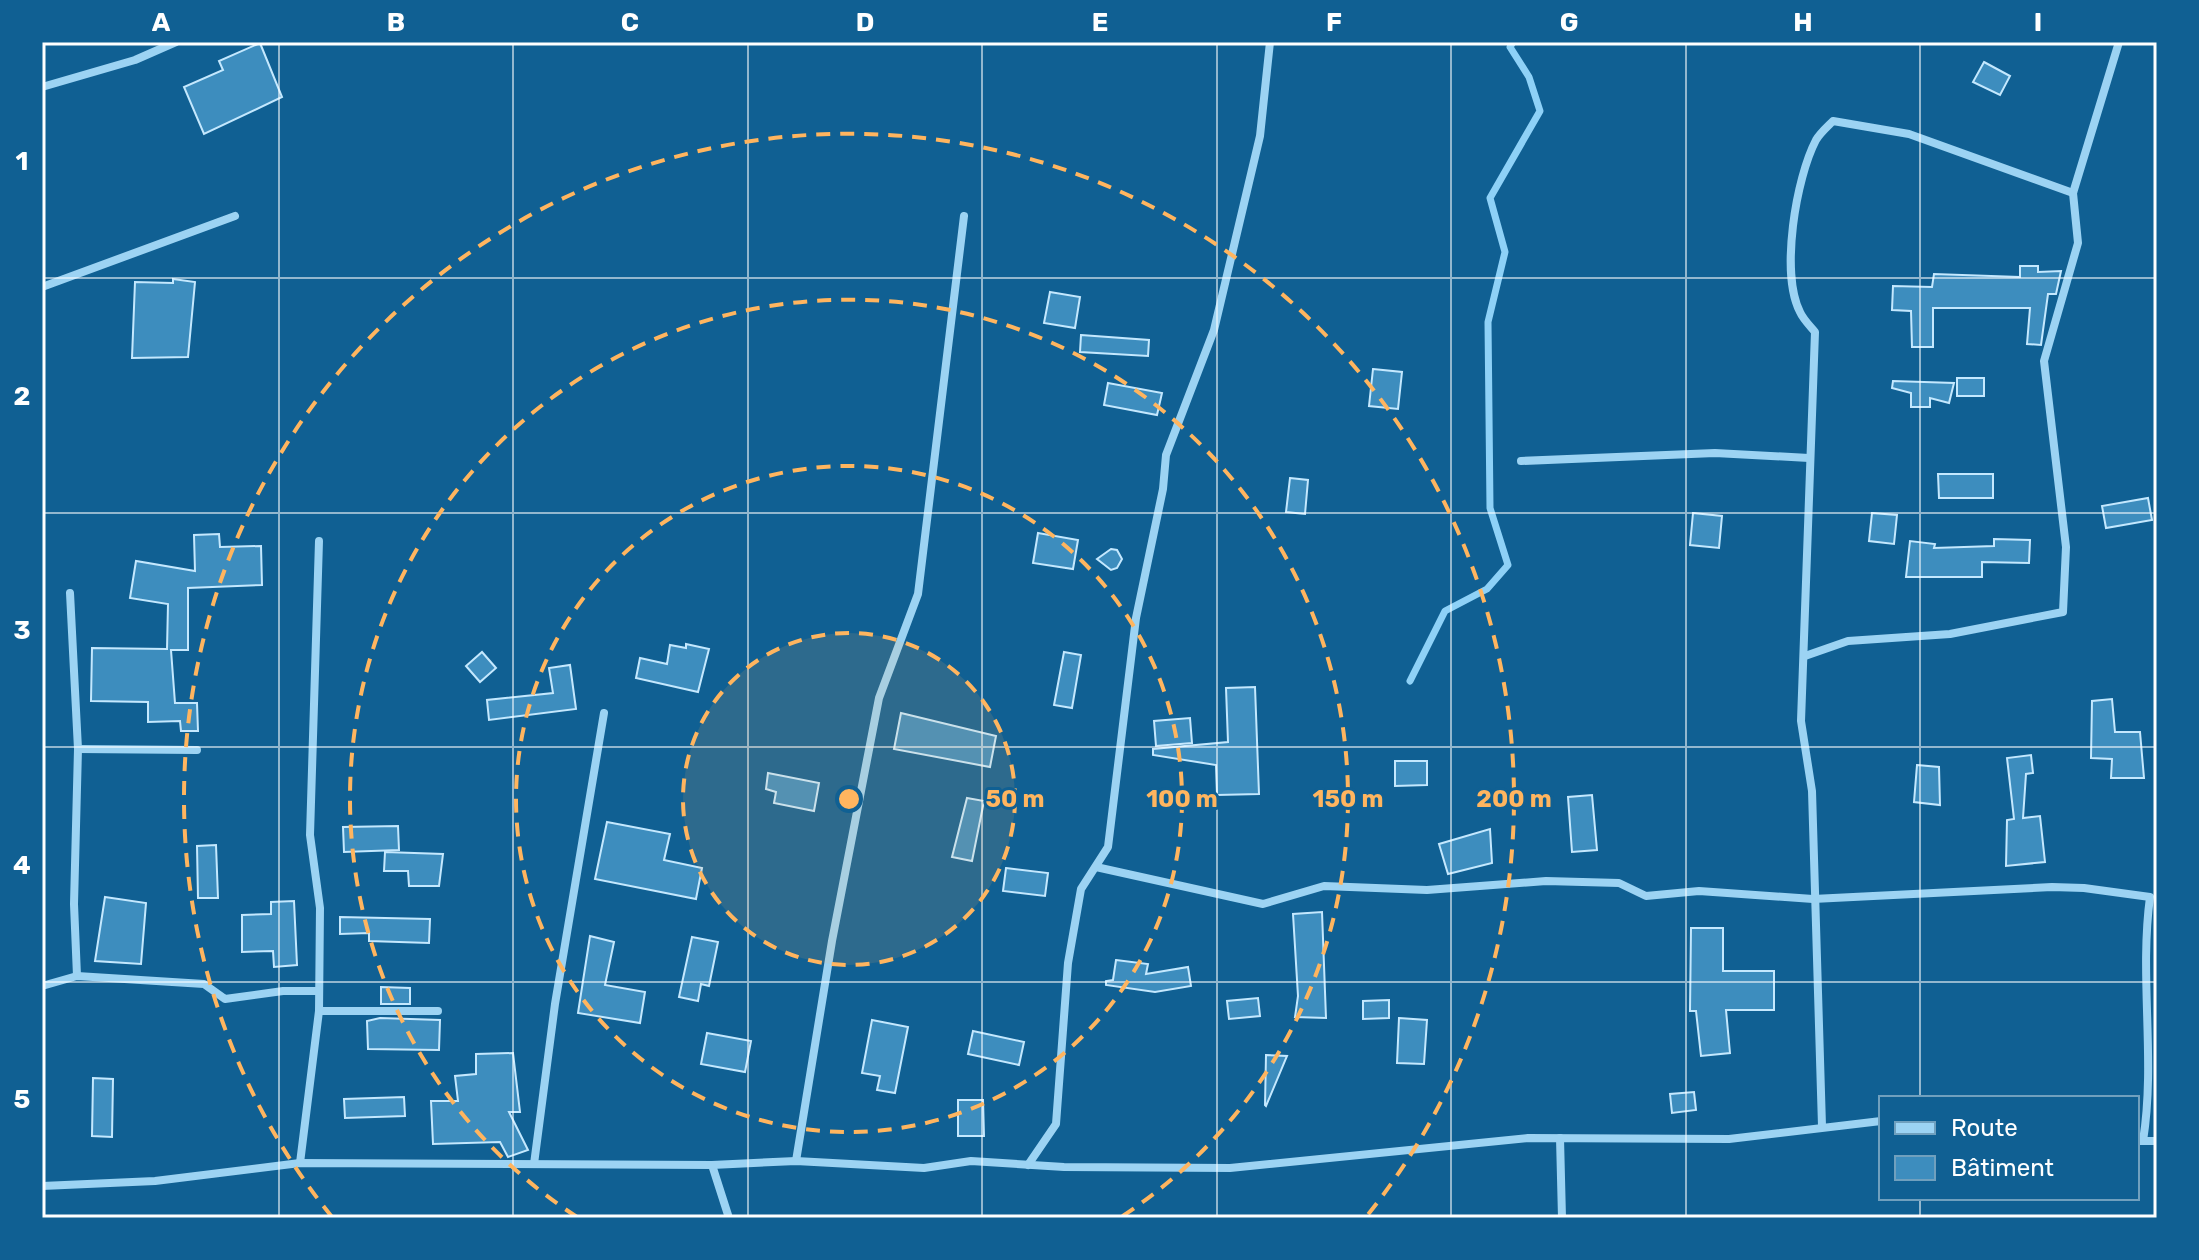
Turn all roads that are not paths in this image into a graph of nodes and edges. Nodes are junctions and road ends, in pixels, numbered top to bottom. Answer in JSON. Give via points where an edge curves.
{"nodes":[{"id":1,"x":176,"y":42,"type":"edge"},
{"id":2,"x":1270,"y":42,"type":"edge"},
{"id":3,"x":2119,"y":42,"type":"edge"},
{"id":4,"x":42,"y":87,"type":"edge"},
{"id":5,"x":2073,"y":193,"type":"junction"},
{"id":6,"x":235,"y":216,"type":"dead end"},
{"id":7,"x":964,"y":216,"type":"dead end"},
{"id":8,"x":42,"y":287,"type":"edge"},
{"id":9,"x":1809,"y":458,"type":"junction"},
{"id":10,"x":1521,"y":461,"type":"dead end"},
{"id":11,"x":319,"y":541,"type":"dead end"},
{"id":12,"x":70,"y":593,"type":"dead end"},
{"id":13,"x":1805,"y":656,"type":"junction"},
{"id":14,"x":604,"y":713,"type":"dead end"},
{"id":15,"x":78,"y":749,"type":"junction"},
{"id":16,"x":197,"y":750,"type":"dead end"},
{"id":17,"x":1096,"y":867,"type":"junction"},
{"id":18,"x":2153,"y":895,"type":"edge"},
{"id":19,"x":1813,"y":899,"type":"junction"},
{"id":20,"x":77,"y":976,"type":"junction"},
{"id":21,"x":42,"y":986,"type":"edge"},
{"id":22,"x":319,"y":991,"type":"junction"},
{"id":23,"x":319,"y":1011,"type":"junction"},
{"id":24,"x":438,"y":1011,"type":"dead end"},
{"id":25,"x":1879,"y":1121,"type":"edge"},
{"id":26,"x":1822,"y":1126,"type":"junction"},
{"id":27,"x":1560,"y":1138,"type":"junction"},
{"id":28,"x":2140,"y":1141,"type":"edge"},
{"id":29,"x":2157,"y":1141,"type":"edge"},
{"id":30,"x":796,"y":1161,"type":"junction"},
{"id":31,"x":300,"y":1163,"type":"junction"},
{"id":32,"x":534,"y":1164,"type":"junction"},
{"id":33,"x":712,"y":1165,"type":"junction"},
{"id":34,"x":1028,"y":1165,"type":"junction"},
{"id":35,"x":42,"y":1186,"type":"edge"},
{"id":36,"x":729,"y":1218,"type":"edge"},
{"id":37,"x":1562,"y":1218,"type":"edge"}],
"edges":[{"from":1,"to":4,"type":"street","via":[[135,60]]},
{"from":2,"to":17,"type":"street","via":[[1260,136],[1214,330],[1166,455],[1136,618],[1108,847]]},
{"from":3,"to":5,"type":"street"},
{"from":5,"to":9,"type":"street","via":[[1909,134],[1833,121],[1817,138],[1804,175],[1790,266],[1799,310],[1815,332]]},
{"from":5,"to":13,"type":"street","via":[[2078,243],[2044,361],[2066,547],[2063,612],[1950,634],[1848,641]]},
{"from":6,"to":8,"type":"street"},
{"from":7,"to":30,"type":"street","via":[[918,594],[879,698]]},
{"from":9,"to":10,"type":"street","via":[[1715,453]]},
{"from":9,"to":13,"type":"street"},
{"from":11,"to":22,"type":"street","via":[[310,835],[320,908]]},
{"from":12,"to":15,"type":"street"},
{"from":13,"to":19,"type":"street","via":[[1801,721],[1812,791]]},
{"from":14,"to":32,"type":"street"},
{"from":15,"to":16,"type":"street"},
{"from":15,"to":20,"type":"street"},
{"from":17,"to":19,"type":"street","via":[[1263,904],[1324,886],[1415,891],[1546,881],[1619,883],[1646,896],[1699,891]]},
{"from":17,"to":34,"type":"street","via":[[1081,889],[1068,963],[1056,1124]]},
{"from":18,"to":19,"type":"street","via":[[2052,887]]},
{"from":18,"to":28,"type":"street","via":[[2144,937],[2149,1035]]},
{"from":19,"to":26,"type":"street"},
{"from":20,"to":21,"type":"street"},
{"from":20,"to":22,"type":"street","via":[[204,984],[225,999]]},
{"from":22,"to":23,"type":"street"},
{"from":23,"to":24,"type":"street"},
{"from":23,"to":31,"type":"street"},
{"from":25,"to":26,"type":"street"},
{"from":26,"to":27,"type":"street","via":[[1729,1139]]},
{"from":27,"to":34,"type":"street","via":[[1230,1168]]},
{"from":27,"to":37,"type":"street"},
{"from":28,"to":29,"type":"street"},
{"from":30,"to":33,"type":"street"},
{"from":30,"to":34,"type":"street","via":[[924,1168],[971,1161]]},
{"from":31,"to":32,"type":"street"},
{"from":31,"to":35,"type":"street","via":[[155,1181]]},
{"from":32,"to":33,"type":"street"},
{"from":33,"to":36,"type":"street"}]}
